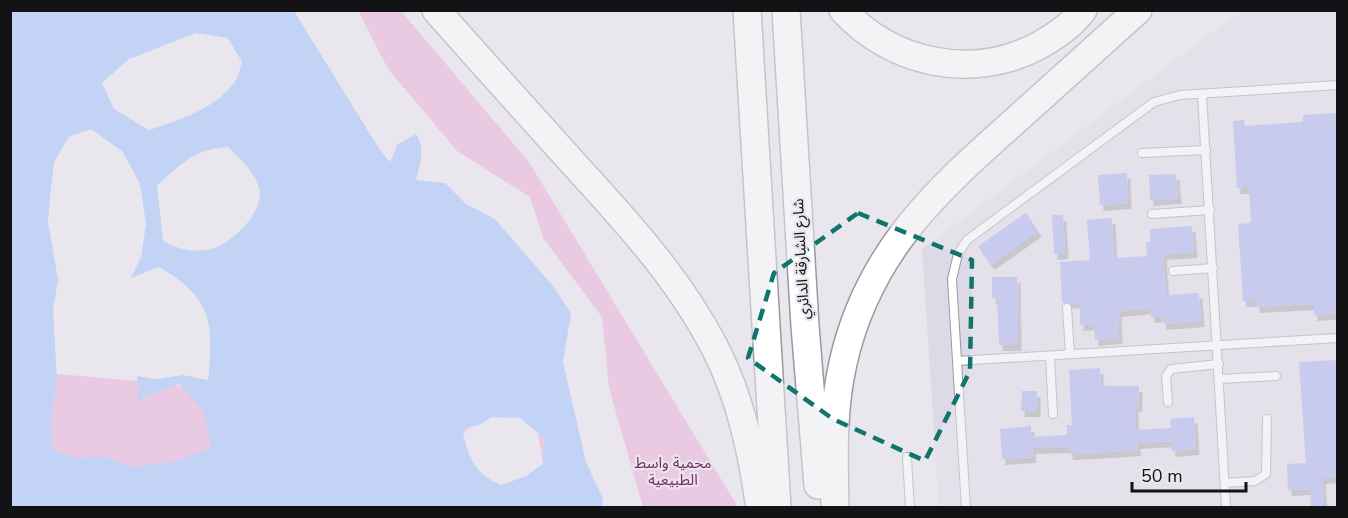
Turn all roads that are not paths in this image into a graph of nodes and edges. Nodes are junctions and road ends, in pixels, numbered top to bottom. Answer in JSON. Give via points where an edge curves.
{"nodes":[{"id":1,"x":436,"y":10,"type":"edge"},
{"id":2,"x":747,"y":10,"type":"edge"},
{"id":3,"x":786,"y":10,"type":"edge"},
{"id":4,"x":843,"y":10,"type":"edge"},
{"id":5,"x":1083,"y":10,"type":"edge"},
{"id":6,"x":1138,"y":10,"type":"edge"},
{"id":7,"x":1338,"y":85,"type":"edge"},
{"id":8,"x":1202,"y":94,"type":"junction"},
{"id":9,"x":1206,"y":150,"type":"junction"},
{"id":10,"x":1142,"y":153,"type":"dead end"},
{"id":11,"x":1209,"y":210,"type":"junction"},
{"id":12,"x":1152,"y":214,"type":"dead end"},
{"id":13,"x":1213,"y":268,"type":"junction"},
{"id":14,"x":1173,"y":271,"type":"dead end"},
{"id":15,"x":1067,"y":308,"type":"dead end"},
{"id":16,"x":1338,"y":338,"type":"edge"},
{"id":17,"x":1218,"y":345,"type":"junction"},
{"id":18,"x":1071,"y":354,"type":"junction"},
{"id":19,"x":1050,"y":356,"type":"junction"},
{"id":20,"x":957,"y":362,"type":"junction"},
{"id":21,"x":1219,"y":364,"type":"junction"},
{"id":22,"x":1276,"y":376,"type":"dead end"},
{"id":23,"x":1220,"y":379,"type":"junction"},
{"id":24,"x":1168,"y":402,"type":"dead end"},
{"id":25,"x":1053,"y":414,"type":"dead end"},
{"id":26,"x":1267,"y":419,"type":"dead end"},
{"id":27,"x":907,"y":457,"type":"dead end"},
{"id":28,"x":1225,"y":483,"type":"junction"},
{"id":29,"x":760,"y":507,"type":"edge"},
{"id":30,"x":777,"y":507,"type":"edge"},
{"id":31,"x":820,"y":507,"type":"edge"},
{"id":32,"x":835,"y":507,"type":"edge"},
{"id":33,"x":910,"y":507,"type":"edge"},
{"id":34,"x":966,"y":507,"type":"edge"},
{"id":35,"x":1226,"y":507,"type":"edge"}],
"edges":[{"from":1,"to":29,"type":"highway","via":[[637,233],[690,304],[717,351],[738,402]]},
{"from":2,"to":30,"type":"highway"},
{"from":3,"to":31,"type":"highway","name":"شارع الشارقة الدائري"},
{"from":4,"to":5,"type":"highway","via":[[874,38],[909,55],[946,65],[982,64],[1020,55],[1052,38]]},
{"from":6,"to":32,"type":"highway","via":[[945,183],[882,263],[866,294],[843,361],[834,431]]},
{"from":7,"to":8,"type":"lane"},
{"from":8,"to":9,"type":"lane"},
{"from":8,"to":20,"type":"lane","via":[[1171,96],[1146,106],[967,240],[953,271]]},
{"from":9,"to":10,"type":"lane"},
{"from":9,"to":11,"type":"lane"},
{"from":11,"to":12,"type":"lane"},
{"from":11,"to":13,"type":"lane"},
{"from":13,"to":14,"type":"lane"},
{"from":13,"to":17,"type":"lane"},
{"from":15,"to":18,"type":"lane"},
{"from":16,"to":17,"type":"lane"},
{"from":17,"to":18,"type":"lane"},
{"from":17,"to":21,"type":"lane"},
{"from":18,"to":19,"type":"lane"},
{"from":19,"to":20,"type":"lane"},
{"from":19,"to":25,"type":"lane"},
{"from":20,"to":34,"type":"lane"},
{"from":21,"to":23,"type":"lane"},
{"from":21,"to":24,"type":"lane","via":[[1171,369],[1166,376]]},
{"from":22,"to":23,"type":"lane"},
{"from":23,"to":28,"type":"lane"},
{"from":26,"to":28,"type":"lane","via":[[1266,474],[1255,481]]},
{"from":27,"to":33,"type":"lane"},
{"from":28,"to":35,"type":"lane"}]}
